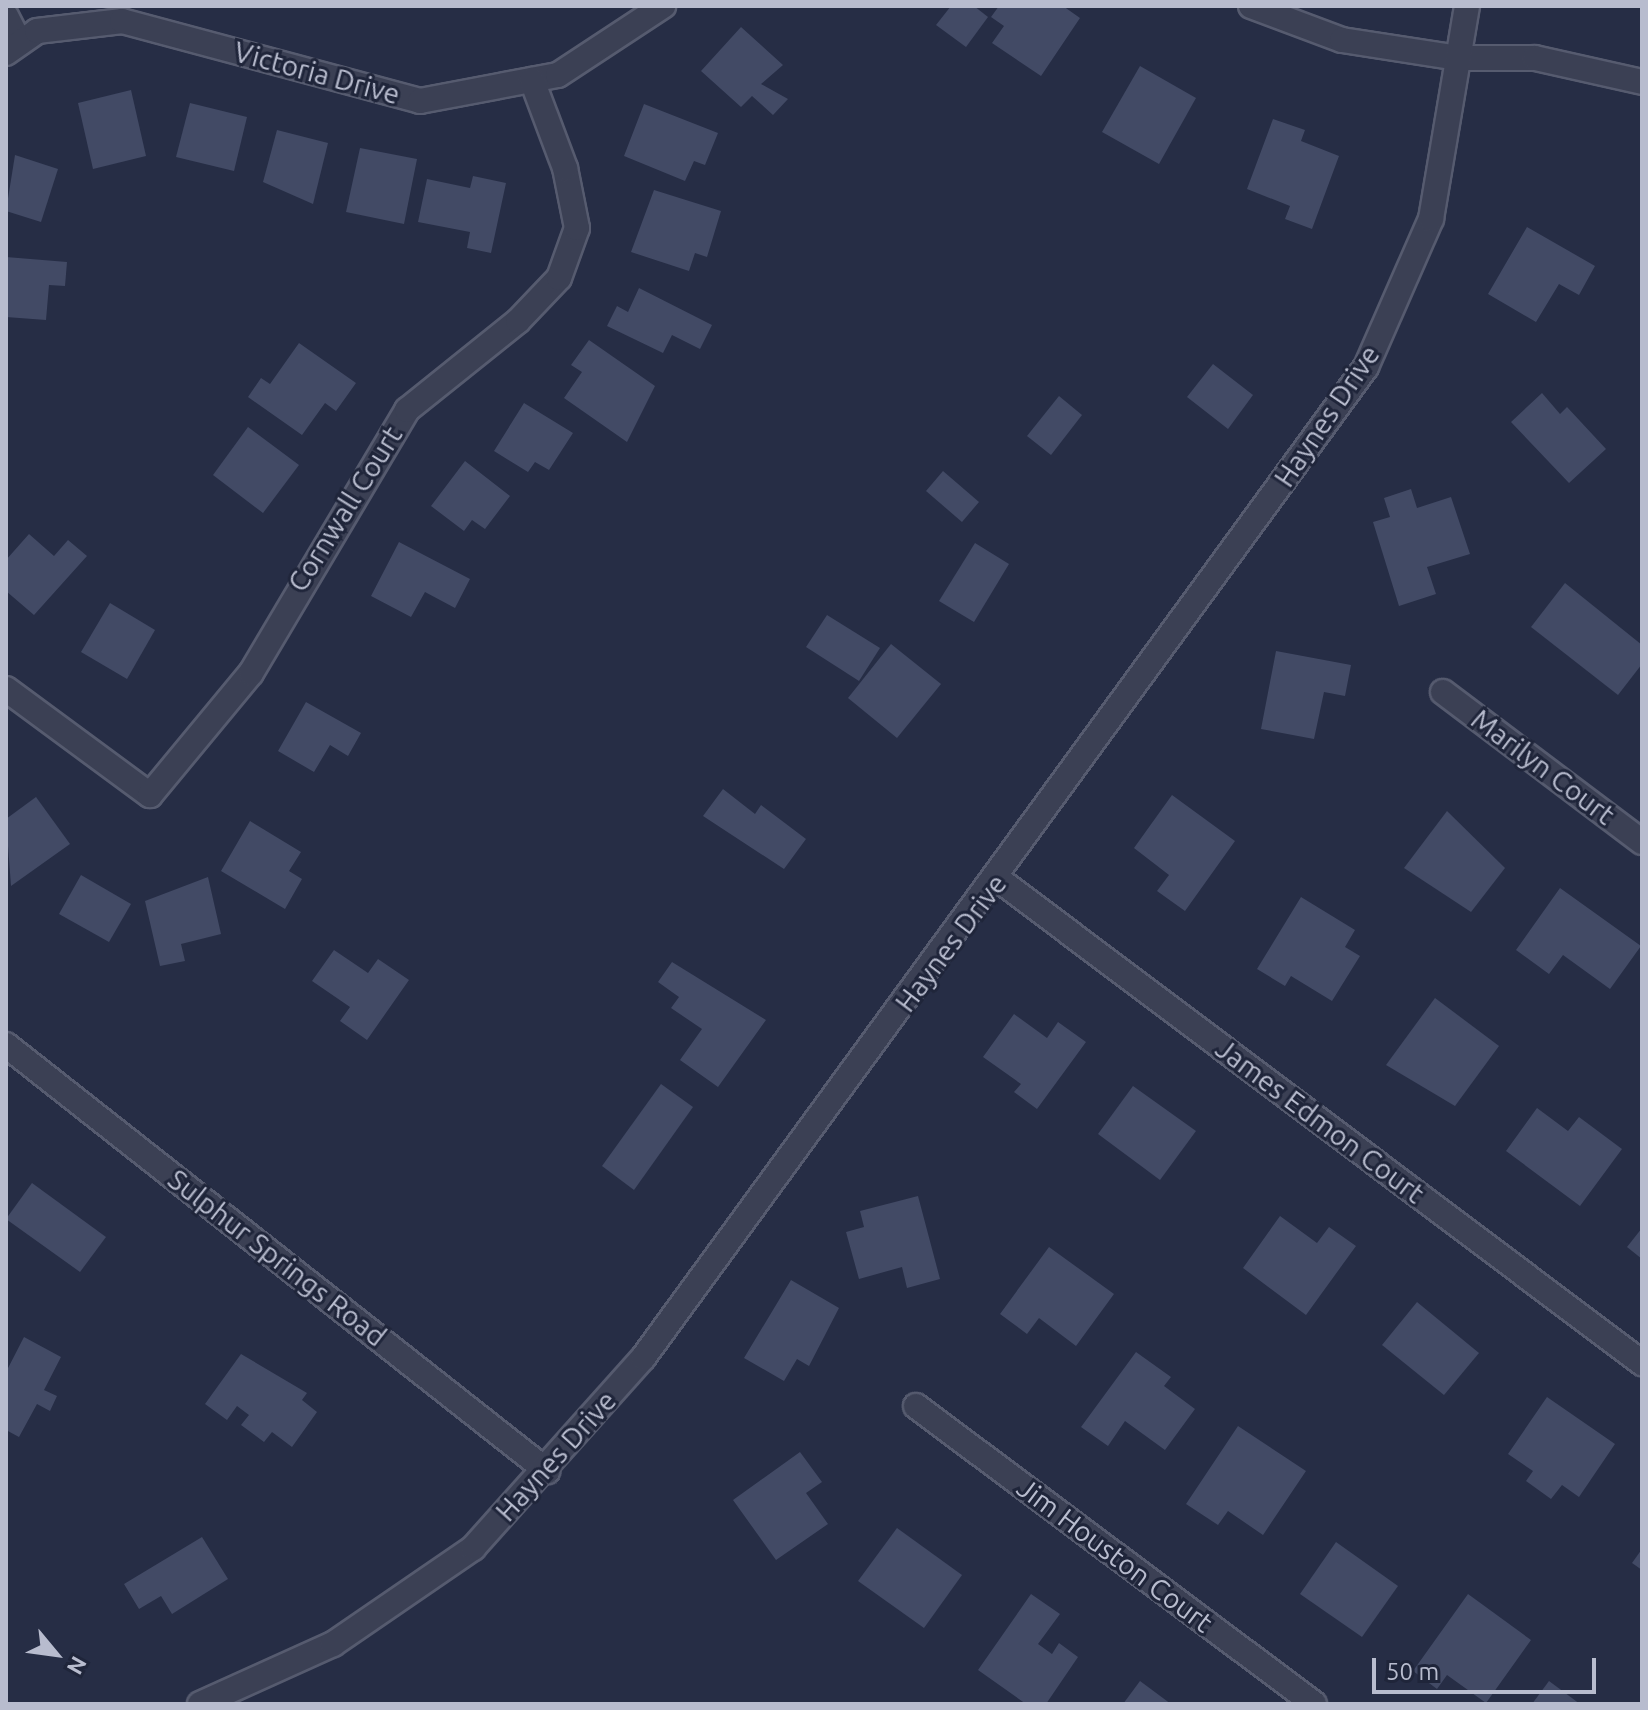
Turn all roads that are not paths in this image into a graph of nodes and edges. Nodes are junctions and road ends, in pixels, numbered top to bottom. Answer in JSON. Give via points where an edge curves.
{"nodes":[{"id":1,"x":663,"y":6,"type":"edge"},
{"id":2,"x":1251,"y":6,"type":"edge"},
{"id":3,"x":1467,"y":6,"type":"edge"},
{"id":4,"x":6,"y":16,"type":"edge"},
{"id":5,"x":13,"y":48,"type":"edge"},
{"id":6,"x":1458,"y":58,"type":"junction"},
{"id":7,"x":532,"y":80,"type":"junction"},
{"id":8,"x":1642,"y":82,"type":"edge"},
{"id":9,"x":6,"y":689,"type":"edge"},
{"id":10,"x":1443,"y":692,"type":"dead end"},
{"id":11,"x":1642,"y":842,"type":"edge"},
{"id":12,"x":998,"y":879,"type":"junction"},
{"id":13,"x":6,"y":1045,"type":"edge"},
{"id":14,"x":1642,"y":1363,"type":"edge"},
{"id":15,"x":916,"y":1406,"type":"dead end"},
{"id":16,"x":547,"y":1471,"type":"junction"},
{"id":17,"x":200,"y":1704,"type":"edge"},
{"id":18,"x":1314,"y":1704,"type":"edge"}],
"edges":[{"from":1,"to":7,"type":"street","name":"Victoria Drive","via":[[558,75]]},
{"from":2,"to":6,"type":"street","via":[[1342,40]]},
{"from":3,"to":6,"type":"street","name":"Haynes Drive"},
{"from":4,"to":5,"type":"street"},
{"from":5,"to":7,"type":"street","name":"Victoria Drive","via":[[37,31],[122,21],[420,101]]},
{"from":6,"to":8,"type":"street","via":[[1535,58]]},
{"from":6,"to":12,"type":"street","name":"Haynes Drive","via":[[1431,219],[1366,367]]},
{"from":7,"to":9,"type":"street","name":"Cornwall Court","via":[[565,168],[577,228],[559,278],[518,321],[407,410],[251,673],[150,795]]},
{"from":10,"to":11,"type":"street","name":"Marilyn Court"},
{"from":12,"to":14,"type":"street","name":"James Edmon Court"},
{"from":12,"to":16,"type":"street","name":"Haynes Drive","via":[[643,1358]]},
{"from":13,"to":16,"type":"street","name":"Sulphur Springs Road"},
{"from":15,"to":18,"type":"street","name":"Jim Houston Court"},
{"from":16,"to":17,"type":"street","name":"Haynes Drive","via":[[473,1548],[333,1644]]}]}
